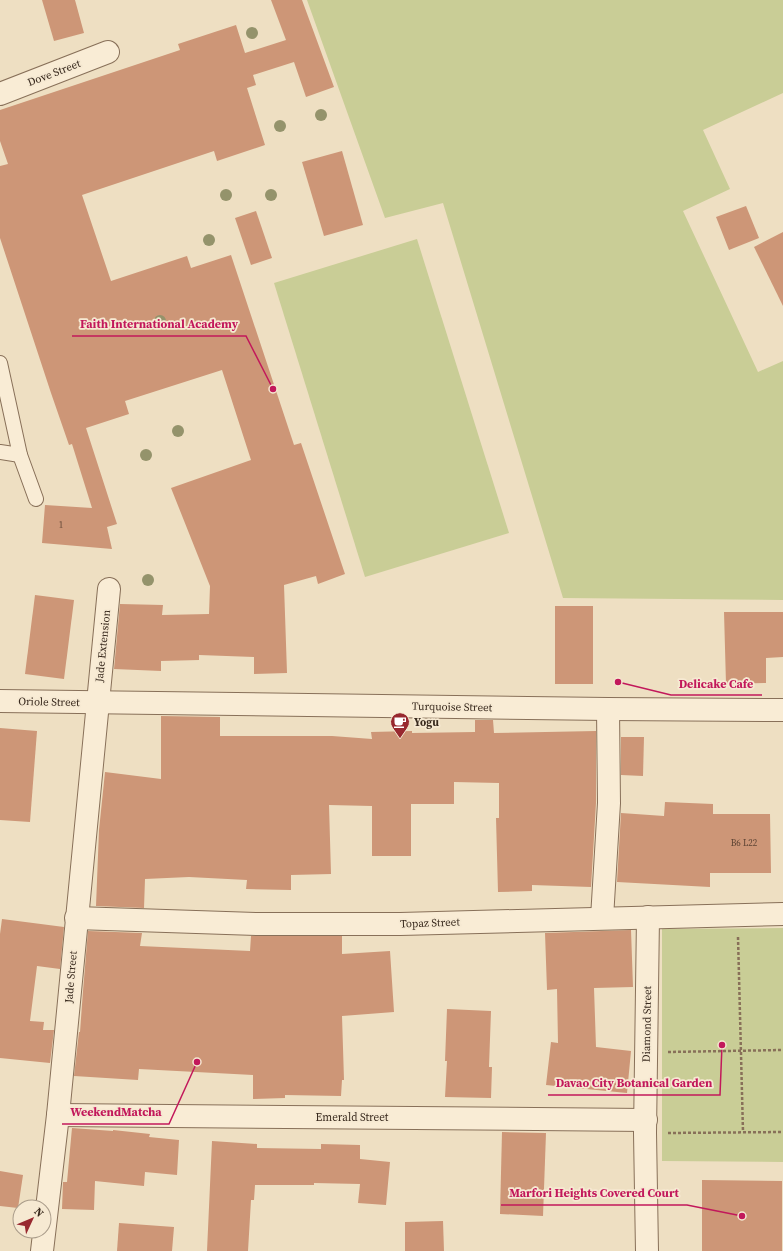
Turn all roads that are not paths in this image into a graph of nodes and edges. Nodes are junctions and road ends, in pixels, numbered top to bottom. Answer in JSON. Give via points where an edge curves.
{"nodes":[{"id":1,"x":108,"y":52,"type":"dead end"},
{"id":2,"x":0,"y":94,"type":"edge"},
{"id":3,"x":0,"y":363,"type":"edge"},
{"id":4,"x":0,"y":452,"type":"edge"},
{"id":5,"x":20,"y":455,"type":"junction"},
{"id":6,"x":36,"y":499,"type":"dead end"},
{"id":7,"x":109,"y":589,"type":"dead end"},
{"id":8,"x":0,"y":701,"type":"edge"},
{"id":9,"x":98,"y":703,"type":"junction"},
{"id":10,"x":608,"y":709,"type":"junction"},
{"id":11,"x":783,"y":710,"type":"edge"},
{"id":12,"x":783,"y":914,"type":"edge"},
{"id":13,"x":648,"y":917,"type":"junction"},
{"id":14,"x":76,"y":918,"type":"junction"},
{"id":15,"x":602,"y":918,"type":"junction"},
{"id":16,"x":58,"y":1115,"type":"junction"},
{"id":17,"x":646,"y":1126,"type":"junction"},
{"id":18,"x":42,"y":1251,"type":"edge"},
{"id":19,"x":647,"y":1251,"type":"edge"}],
"edges":[{"from":1,"to":2,"type":"street","name":"Dove Street"},
{"from":3,"to":5,"type":"lane"},
{"from":4,"to":5,"type":"lane"},
{"from":5,"to":6,"type":"lane"},
{"from":7,"to":9,"type":"street","name":"Jade Extension"},
{"from":8,"to":9,"type":"street","name":"Oriole Street"},
{"from":9,"to":10,"type":"street","name":"Turquoise Street"},
{"from":9,"to":14,"type":"street","name":"Jade Street"},
{"from":10,"to":11,"type":"street","name":"Turquoise Street"},
{"from":10,"to":15,"type":"street","via":[[609,803]]},
{"from":12,"to":13,"type":"street","name":"Topaz Street"},
{"from":13,"to":15,"type":"street","name":"Topaz Street"},
{"from":13,"to":17,"type":"street","name":"Diamond Street"},
{"from":14,"to":15,"type":"street","name":"Topaz Street","via":[[257,924],[376,924]]},
{"from":14,"to":16,"type":"street","name":"Jade Street"},
{"from":16,"to":17,"type":"street","name":"Emerald Street"},
{"from":16,"to":18,"type":"street","name":"Jade Street"},
{"from":17,"to":19,"type":"street","name":"Diamond Street"}]}
